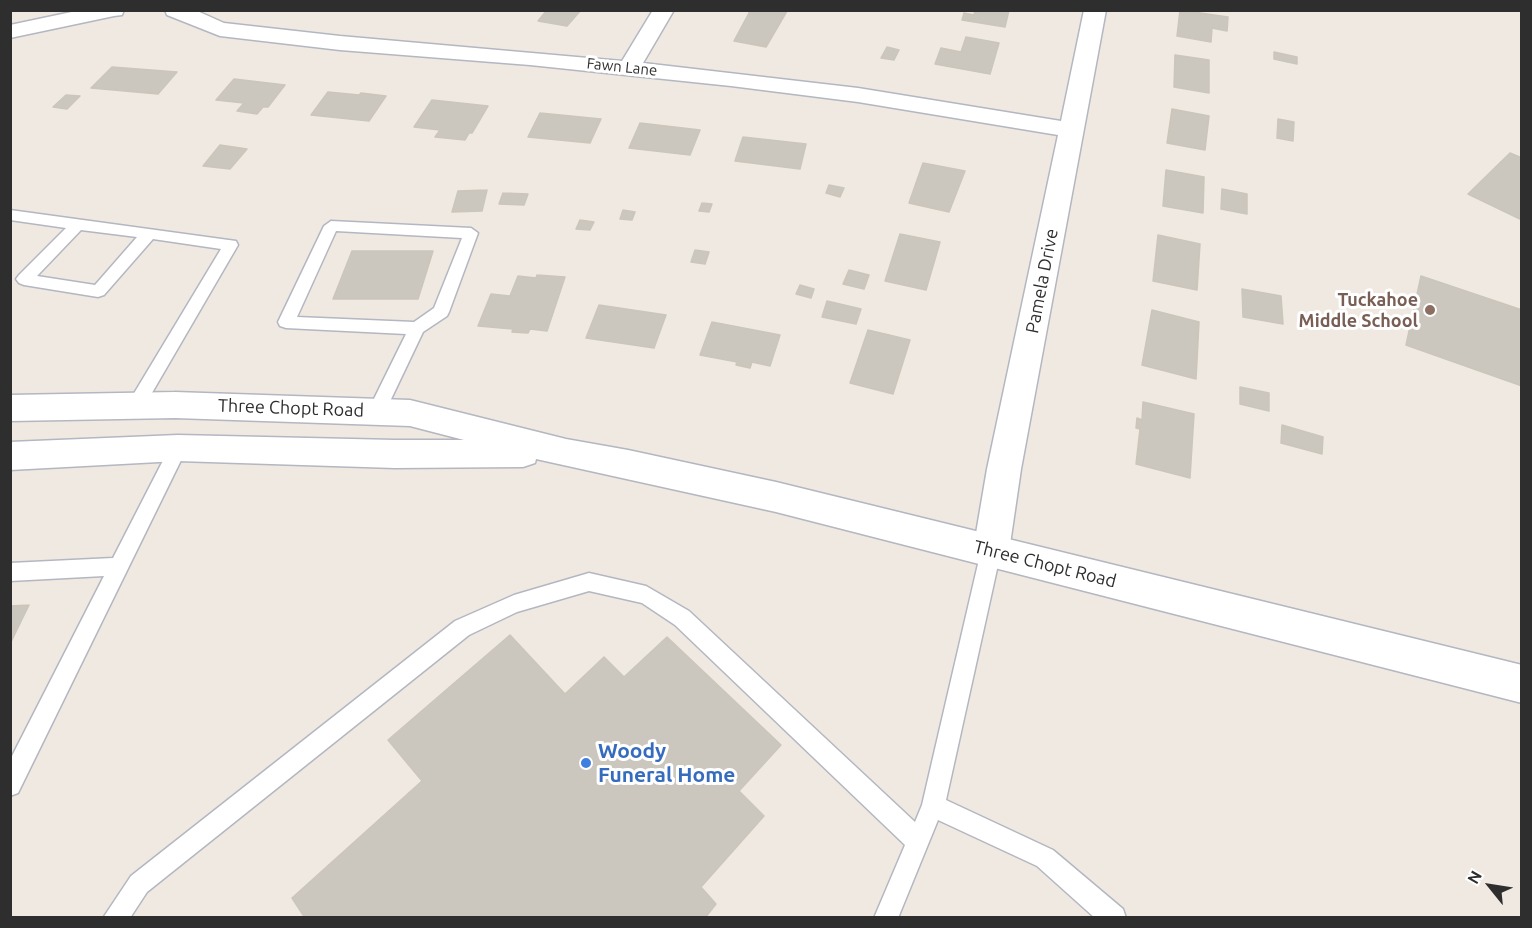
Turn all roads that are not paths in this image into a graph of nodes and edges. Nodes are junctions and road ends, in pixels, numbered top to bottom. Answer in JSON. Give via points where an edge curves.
{"nodes":[{"id":1,"x":114,"y":10,"type":"edge"},
{"id":2,"x":175,"y":10,"type":"edge"},
{"id":3,"x":664,"y":10,"type":"edge"},
{"id":4,"x":1095,"y":10,"type":"edge"},
{"id":5,"x":10,"y":32,"type":"edge"},
{"id":6,"x":629,"y":68,"type":"junction"},
{"id":7,"x":1071,"y":130,"type":"junction"},
{"id":8,"x":10,"y":215,"type":"edge"},
{"id":9,"x":78,"y":224,"type":"junction"},
{"id":10,"x":149,"y":234,"type":"junction"},
{"id":11,"x":417,"y":328,"type":"junction"},
{"id":12,"x":136,"y":405,"type":"junction"},
{"id":13,"x":10,"y":408,"type":"edge"},
{"id":14,"x":377,"y":411,"type":"junction"},
{"id":15,"x":178,"y":448,"type":"junction"},
{"id":16,"x":566,"y":453,"type":"junction"},
{"id":17,"x":10,"y":456,"type":"edge"},
{"id":18,"x":990,"y":551,"type":"junction"},
{"id":19,"x":121,"y":566,"type":"junction"},
{"id":20,"x":10,"y":572,"type":"edge"},
{"id":21,"x":1521,"y":684,"type":"edge"},
{"id":22,"x":10,"y":785,"type":"edge"},
{"id":23,"x":933,"y":806,"type":"junction"},
{"id":24,"x":918,"y":841,"type":"junction"},
{"id":25,"x":115,"y":918,"type":"edge"},
{"id":26,"x":886,"y":918,"type":"edge"},
{"id":27,"x":1114,"y":918,"type":"edge"}],
"edges":[{"from":1,"to":5,"type":"street"},
{"from":2,"to":6,"type":"street","name":"Fawn Lane","via":[[220,29]]},
{"from":3,"to":6,"type":"street"},
{"from":4,"to":7,"type":"street","name":"Pamela Drive"},
{"from":6,"to":7,"type":"street","name":"Fawn Lane","via":[[858,95]]},
{"from":7,"to":18,"type":"street","name":"Pamela Drive"},
{"from":8,"to":9,"type":"lane"},
{"from":9,"to":10,"type":"lane"},
{"from":9,"to":10,"type":"lane","via":[[24,279],[98,291]]},
{"from":10,"to":12,"type":"lane","via":[[231,245]]},
{"from":11,"to":11,"type":"lane","via":[[286,322],[331,226],[471,233],[441,312]]},
{"from":11,"to":14,"type":"lane"},
{"from":12,"to":13,"type":"street","name":"Three Chopt Road"},
{"from":12,"to":14,"type":"street","name":"Three Chopt Road"},
{"from":14,"to":16,"type":"street","name":"Three Chopt Road","via":[[410,412]]},
{"from":15,"to":16,"type":"street","name":"Three Chopt Road","via":[[394,454]]},
{"from":15,"to":17,"type":"street","name":"Three Chopt Road"},
{"from":15,"to":19,"type":"lane"},
{"from":16,"to":18,"type":"street","name":"Three Chopt Road","via":[[776,497]]},
{"from":18,"to":21,"type":"street","name":"Three Chopt Road"},
{"from":18,"to":23,"type":"lane"},
{"from":19,"to":20,"type":"lane"},
{"from":19,"to":22,"type":"lane"},
{"from":23,"to":24,"type":"lane"},
{"from":23,"to":27,"type":"lane","via":[[1045,858]]},
{"from":24,"to":25,"type":"lane","via":[[682,618],[646,595],[589,582],[514,604],[462,628],[139,884]]},
{"from":24,"to":26,"type":"lane"}]}
